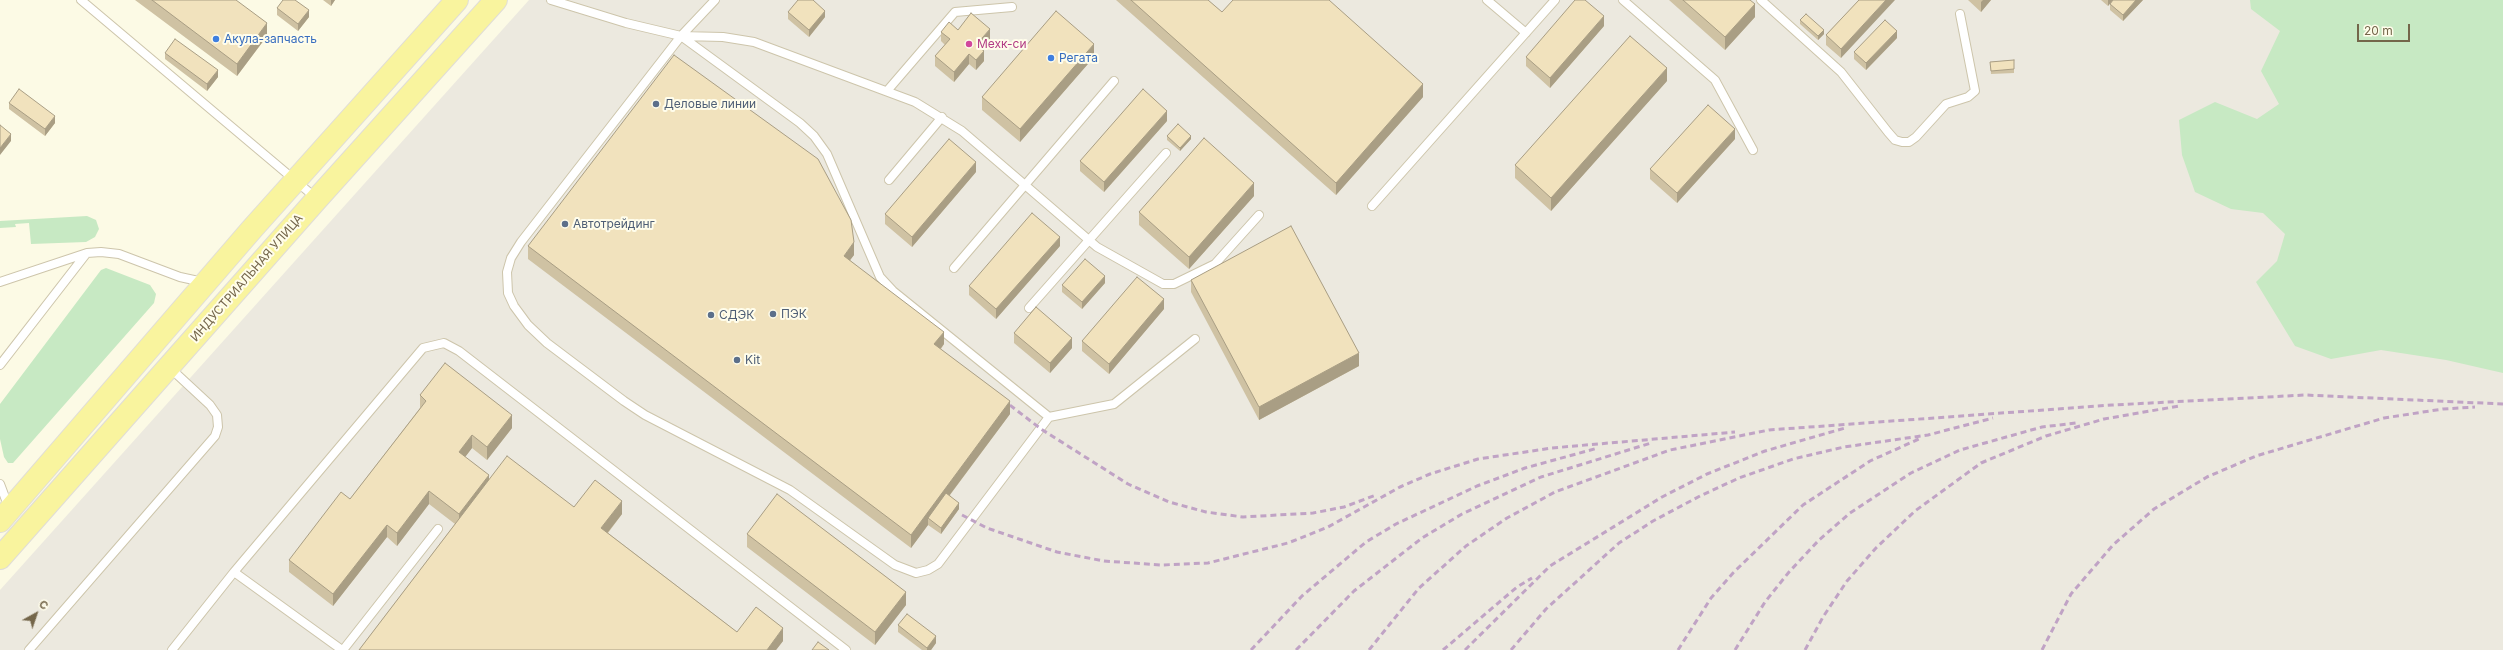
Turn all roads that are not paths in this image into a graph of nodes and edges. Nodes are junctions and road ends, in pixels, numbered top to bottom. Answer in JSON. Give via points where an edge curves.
{"nodes":[{"id":1,"x":81,"y":0,"type":"edge"},
{"id":2,"x":457,"y":0,"type":"edge"},
{"id":3,"x":496,"y":0,"type":"edge"},
{"id":4,"x":551,"y":0,"type":"edge"},
{"id":5,"x":715,"y":0,"type":"edge"},
{"id":6,"x":1487,"y":0,"type":"edge"},
{"id":7,"x":1555,"y":0,"type":"edge"},
{"id":8,"x":1623,"y":0,"type":"edge"},
{"id":9,"x":1761,"y":0,"type":"edge"},
{"id":10,"x":1012,"y":7,"type":"dead end"},
{"id":11,"x":1960,"y":14,"type":"dead end"},
{"id":12,"x":1526,"y":33,"type":"junction"},
{"id":13,"x":681,"y":36,"type":"junction"},
{"id":14,"x":1114,"y":82,"type":"dead end"},
{"id":15,"x":888,"y":91,"type":"junction"},
{"id":16,"x":942,"y":117,"type":"junction"},
{"id":17,"x":1753,"y":150,"type":"dead end"},
{"id":18,"x":1166,"y":153,"type":"dead end"},
{"id":19,"x":889,"y":180,"type":"dead end"},
{"id":20,"x":295,"y":181,"type":"junction"},
{"id":21,"x":1025,"y":185,"type":"junction"},
{"id":22,"x":317,"y":199,"type":"junction"},
{"id":23,"x":1372,"y":206,"type":"dead end"},
{"id":24,"x":1259,"y":216,"type":"dead end"},
{"id":25,"x":1089,"y":240,"type":"junction"},
{"id":26,"x":87,"y":253,"type":"junction"},
{"id":27,"x":954,"y":268,"type":"dead end"},
{"id":28,"x":0,"y":282,"type":"edge"},
{"id":29,"x":206,"y":283,"type":"junction"},
{"id":30,"x":1029,"y":308,"type":"dead end"},
{"id":31,"x":1195,"y":339,"type":"dead end"},
{"id":32,"x":0,"y":364,"type":"edge"},
{"id":33,"x":169,"y":367,"type":"junction"},
{"id":34,"x":1049,"y":417,"type":"junction"},
{"id":35,"x":0,"y":484,"type":"edge"},
{"id":36,"x":5,"y":515,"type":"edge"},
{"id":37,"x":438,"y":529,"type":"dead end"},
{"id":38,"x":0,"y":558,"type":"edge"},
{"id":39,"x":234,"y":572,"type":"junction"},
{"id":40,"x":29,"y":650,"type":"edge"},
{"id":41,"x":172,"y":650,"type":"edge"},
{"id":42,"x":343,"y":650,"type":"edge"},
{"id":43,"x":846,"y":650,"type":"edge"}],
"edges":[{"from":1,"to":20,"type":"lane"},
{"from":2,"to":20,"type":"main road"},
{"from":3,"to":22,"type":"main road","name":"ИНДУСТРИАЛЬНАЯ УЛИЦА"},
{"from":4,"to":13,"type":"lane","via":[[626,23]]},
{"from":5,"to":13,"type":"lane"},
{"from":6,"to":12,"type":"lane"},
{"from":7,"to":12,"type":"lane"},
{"from":8,"to":17,"type":"lane","via":[[1714,80]]},
{"from":9,"to":11,"type":"lane","via":[[1841,72],[1888,132],[1895,140],[1902,142],[1909,142],[1916,137],[1946,104],[1968,97],[1975,91]]},
{"from":10,"to":15,"type":"lane","via":[[955,12]]},
{"from":12,"to":23,"type":"lane"},
{"from":13,"to":15,"type":"lane","via":[[723,37],[754,42]]},
{"from":13,"to":34,"type":"lane","via":[[814,136],[827,154],[880,277],[893,291]]},
{"from":13,"to":34,"type":"lane","via":[[511,258],[507,272],[508,293],[528,325],[547,343],[645,415],[790,490],[895,565],[916,573],[938,564]]},
{"from":14,"to":21,"type":"lane"},
{"from":15,"to":16,"type":"lane"},
{"from":16,"to":19,"type":"lane"},
{"from":16,"to":21,"type":"lane"},
{"from":18,"to":25,"type":"lane"},
{"from":20,"to":22,"type":"lane"},
{"from":20,"to":29,"type":"main road"},
{"from":21,"to":25,"type":"lane"},
{"from":21,"to":27,"type":"lane"},
{"from":22,"to":33,"type":"main road","name":"ИНДУСТРИАЛЬНАЯ УЛИЦА"},
{"from":24,"to":25,"type":"lane","via":[[1215,264],[1174,284],[1163,284],[1151,279]]},
{"from":25,"to":30,"type":"lane"},
{"from":26,"to":28,"type":"lane"},
{"from":26,"to":29,"type":"lane","via":[[119,254],[180,277]]},
{"from":26,"to":32,"type":"lane"},
{"from":29,"to":36,"type":"main road"},
{"from":31,"to":34,"type":"lane","via":[[1114,404]]},
{"from":33,"to":38,"type":"main road","name":"ИНДУСТРИАЛЬНАЯ УЛИЦА"},
{"from":33,"to":40,"type":"lane","via":[[210,405],[218,421],[215,436]]},
{"from":35,"to":36,"type":"lane"},
{"from":37,"to":42,"type":"lane"},
{"from":39,"to":41,"type":"lane"},
{"from":39,"to":42,"type":"lane"},
{"from":39,"to":43,"type":"lane","via":[[424,348],[444,343],[459,351]]}]}
